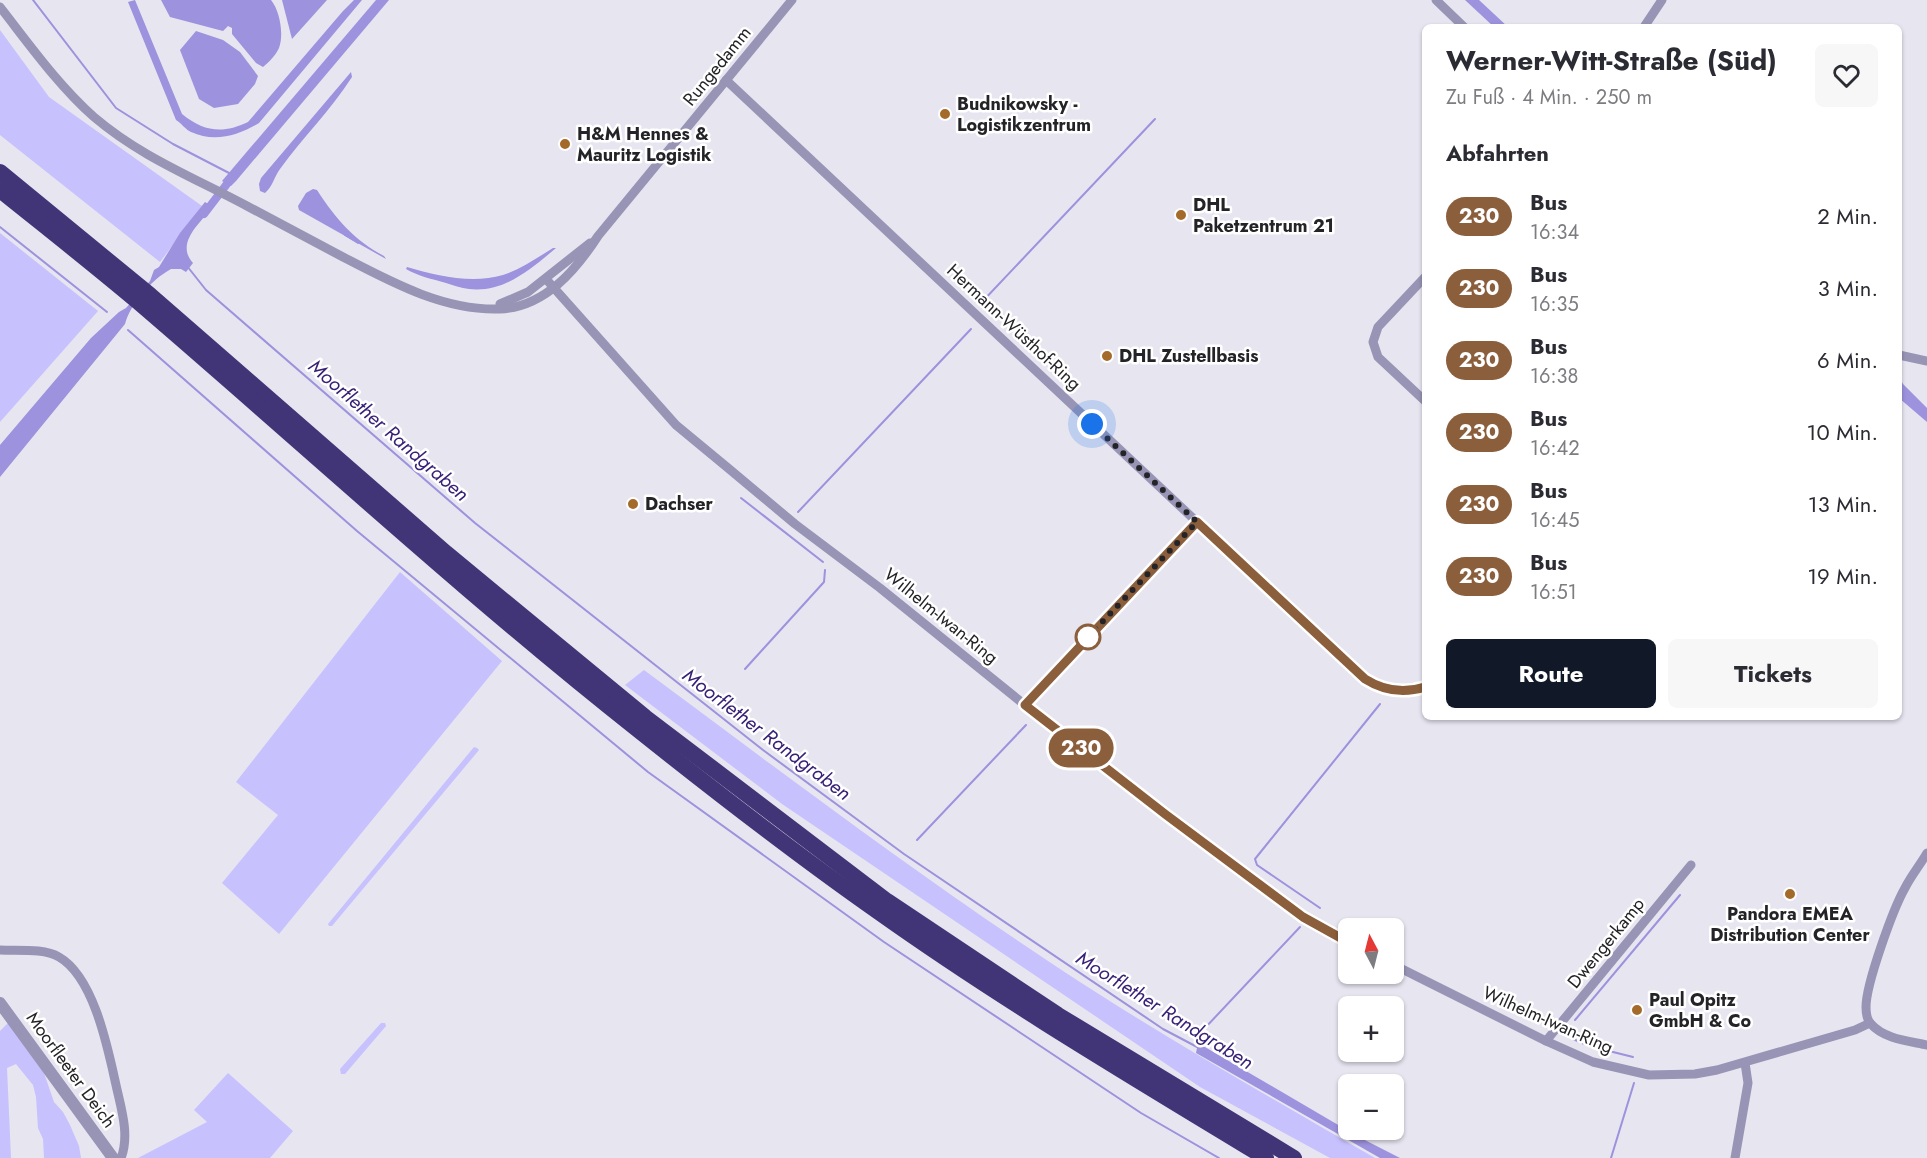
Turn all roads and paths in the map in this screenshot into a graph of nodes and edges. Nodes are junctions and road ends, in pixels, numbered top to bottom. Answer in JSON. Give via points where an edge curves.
{"nodes":[{"id":1,"x":792,"y":0,"type":"edge"},
{"id":2,"x":1436,"y":0,"type":"edge"},
{"id":3,"x":1662,"y":0,"type":"edge"},
{"id":4,"x":0,"y":7,"type":"edge"},
{"id":5,"x":1461,"y":24,"type":"edge"},
{"id":6,"x":1646,"y":24,"type":"edge"},
{"id":7,"x":726,"y":80,"type":"junction"},
{"id":8,"x":0,"y":172,"type":"edge"},
{"id":9,"x":0,"y":190,"type":"edge"},
{"id":10,"x":598,"y":236,"type":"junction"},
{"id":11,"x":546,"y":279,"type":"junction"},
{"id":12,"x":1422,"y":280,"type":"edge"},
{"id":13,"x":554,"y":288,"type":"junction"},
{"id":14,"x":140,"y":295,"type":"junction"},
{"id":15,"x":486,"y":308,"type":"junction"},
{"id":16,"x":1902,"y":356,"type":"edge"},
{"id":17,"x":1927,"y":361,"type":"edge"},
{"id":18,"x":1422,"y":398,"type":"edge"},
{"id":19,"x":1197,"y":522,"type":"junction"},
{"id":20,"x":1422,"y":688,"type":"edge"},
{"id":21,"x":1025,"y":705,"type":"junction"},
{"id":22,"x":1927,"y":853,"type":"edge"},
{"id":23,"x":1691,"y":865,"type":"dead end"},
{"id":24,"x":1338,"y":936,"type":"edge"},
{"id":25,"x":0,"y":950,"type":"edge"},
{"id":26,"x":1404,"y":970,"type":"edge"},
{"id":27,"x":0,"y":1003,"type":"edge"},
{"id":28,"x":1870,"y":1023,"type":"junction"},
{"id":29,"x":1546,"y":1041,"type":"junction"},
{"id":30,"x":1927,"y":1046,"type":"edge"},
{"id":31,"x":1745,"y":1063,"type":"junction"},
{"id":32,"x":1736,"y":1157,"type":"edge"},
{"id":33,"x":113,"y":1158,"type":"edge"},
{"id":34,"x":121,"y":1158,"type":"edge"},
{"id":35,"x":1266,"y":1158,"type":"edge"},
{"id":36,"x":1294,"y":1158,"type":"edge"}],
"edges":[{"from":1,"to":7,"type":"street","name":"Rungedamm"},
{"from":2,"to":5,"type":"street"},
{"from":3,"to":6,"type":"street"},
{"from":4,"to":15,"type":"street","name":"Rungedamm","via":[[54,76],[93,116],[145,155],[389,280],[454,304]]},
{"from":7,"to":10,"type":"street","name":"Rungedamm"},
{"from":7,"to":19,"type":"street","name":"Hermann-Wüsthof-Ring"},
{"from":8,"to":14,"type":"highway"},
{"from":9,"to":14,"type":"highway"},
{"from":10,"to":11,"type":"street","name":"Rungedamm"},
{"from":10,"to":13,"type":"street","name":"Rungedamm"},
{"from":11,"to":13,"type":"street","name":"Wilhelm-Iwan-Ring"},
{"from":11,"to":15,"type":"street","name":"Rungedamm","via":[[512,300]]},
{"from":12,"to":18,"type":"street","via":[[1378,327],[1373,339],[1378,357]]},
{"from":13,"to":15,"type":"street","name":"Rungedamm","via":[[514,306]]},
{"from":13,"to":21,"type":"street","name":"Wilhelm-Iwan-Ring","via":[[676,425]]},
{"from":14,"to":35,"type":"highway","via":[[438,563],[636,728],[743,811],[879,913],[994,990]]},
{"from":14,"to":36,"type":"highway","via":[[645,717],[887,901],[1058,1015]]},
{"from":16,"to":17,"type":"street"},
{"from":19,"to":20,"type":"street","name":"Hermann-Wüsthof-Ring","via":[[1365,679],[1392,691]]},
{"from":19,"to":21,"type":"street"},
{"from":21,"to":24,"type":"street","name":"Wilhelm-Iwan-Ring","via":[[1303,917]]},
{"from":22,"to":28,"type":"street","via":[[1903,890],[1876,963],[1867,996]]},
{"from":23,"to":29,"type":"street","name":"Dwengerkamp"},
{"from":25,"to":34,"type":"street","name":"Moorfleeter Deich","via":[[58,956],[71,966],[85,988],[105,1034],[124,1128]]},
{"from":26,"to":29,"type":"street","name":"Wilhelm-Iwan-Ring"},
{"from":27,"to":33,"type":"street","name":"Moorfleeter Deich"},
{"from":28,"to":30,"type":"street","via":[[1887,1035]]},
{"from":28,"to":31,"type":"street","name":"Wilhelm-Iwan-Ring"},
{"from":29,"to":31,"type":"street","name":"Wilhelm-Iwan-Ring","via":[[1593,1062],[1649,1075],[1695,1074]]},
{"from":31,"to":32,"type":"street","via":[[1748,1083]]}]}
